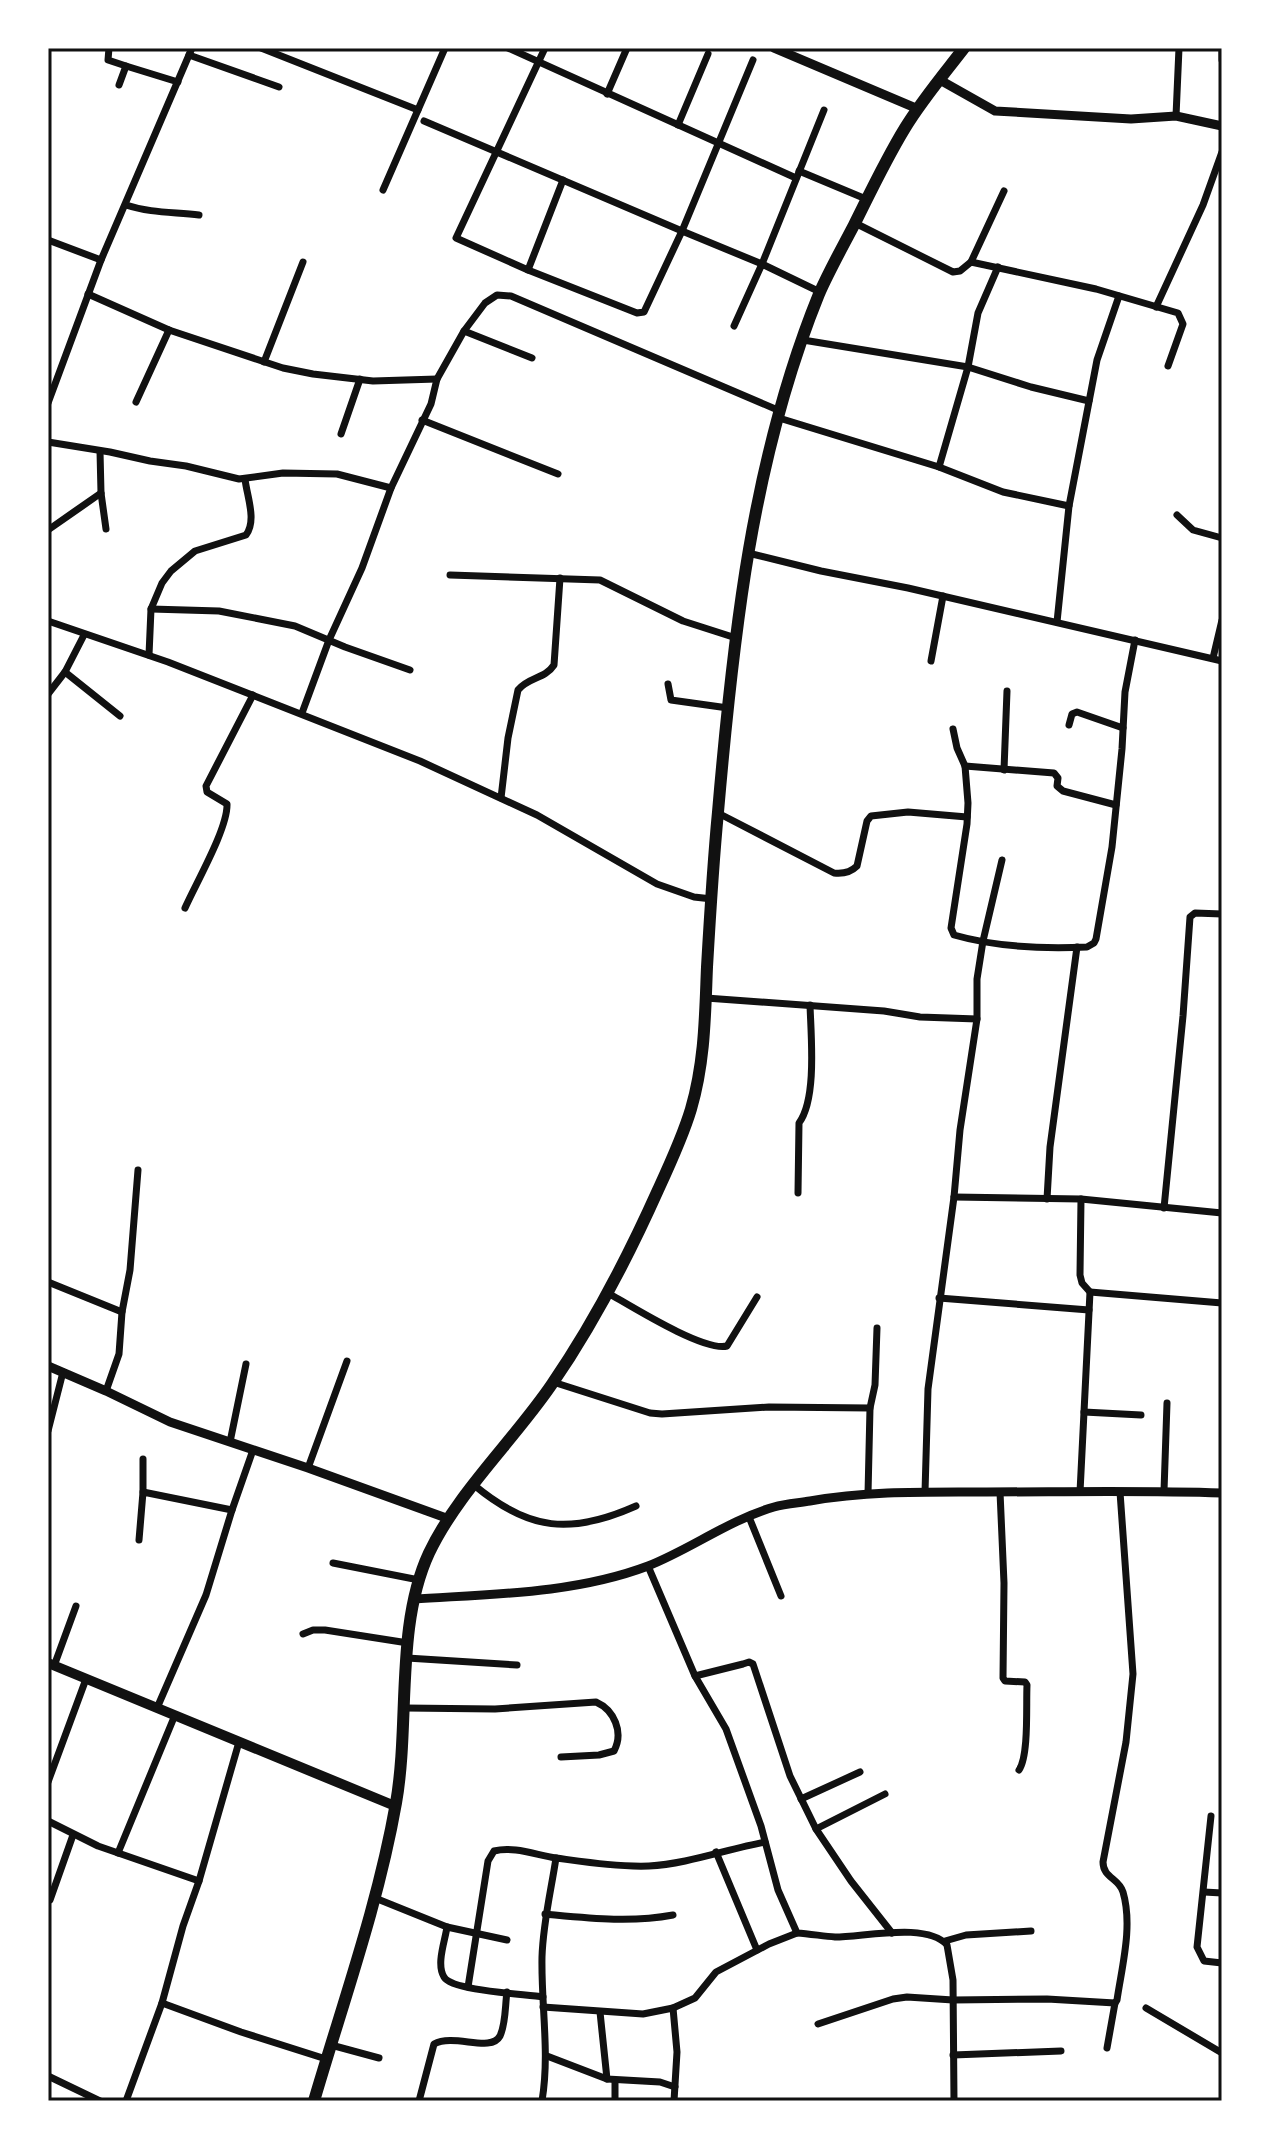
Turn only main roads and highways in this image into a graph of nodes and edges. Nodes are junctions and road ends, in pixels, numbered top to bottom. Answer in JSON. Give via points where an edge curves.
{"nodes":[{"id":1,"x":964,"y":48,"type":"edge"},
{"id":2,"x":51,"y":1665,"type":"edge"},
{"id":3,"x":395,"y":1806,"type":"junction"},
{"id":4,"x":314,"y":2101,"type":"edge"}],
"edges":[{"from":1,"to":3,"type":"highway","via":[[906,126],[866,199],[820,292],[780,415],[748,553],[736,638],[718,813],[705,1035],[690,1114],[608,1293],[553,1382],[430,1550],[414,1599]]},
{"from":2,"to":3,"type":"main road"},
{"from":3,"to":4,"type":"highway","via":[[375,1898]]}]}
